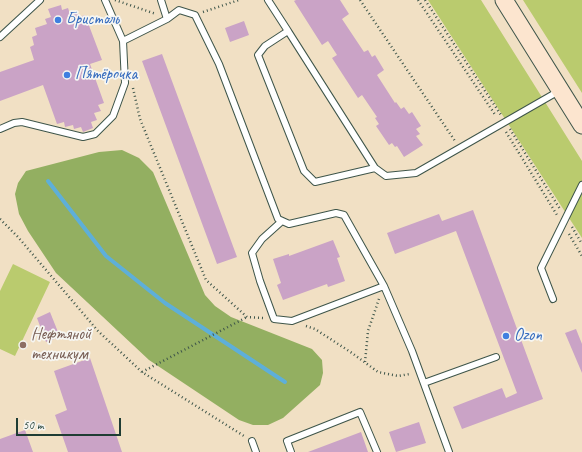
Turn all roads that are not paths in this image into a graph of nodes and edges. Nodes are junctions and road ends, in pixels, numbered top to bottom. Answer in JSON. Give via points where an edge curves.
{"nodes":[{"id":1,"x":40,"y":0,"type":"edge"},
{"id":2,"x":105,"y":0,"type":"edge"},
{"id":3,"x":161,"y":0,"type":"edge"},
{"id":4,"x":268,"y":0,"type":"edge"},
{"id":5,"x":504,"y":0,"type":"edge"},
{"id":6,"x":167,"y":19,"type":"junction"},
{"id":7,"x":288,"y":31,"type":"junction"},
{"id":8,"x":0,"y":37,"type":"edge"},
{"id":9,"x":123,"y":41,"type":"junction"},
{"id":10,"x":560,"y":90,"type":"junction"},
{"id":11,"x":582,"y":125,"type":"edge"},
{"id":12,"x":0,"y":129,"type":"edge"},
{"id":13,"x":375,"y":168,"type":"junction"},
{"id":14,"x":582,"y":185,"type":"edge"},
{"id":15,"x":282,"y":221,"type":"junction"},
{"id":16,"x":384,"y":286,"type":"junction"},
{"id":17,"x":553,"y":299,"type":"dead end"},
{"id":18,"x":496,"y":357,"type":"dead end"},
{"id":19,"x":424,"y":383,"type":"junction"},
{"id":20,"x":252,"y":441,"type":"road end"},
{"id":21,"x":256,"y":452,"type":"edge"},
{"id":22,"x":291,"y":452,"type":"edge"},
{"id":23,"x":377,"y":452,"type":"edge"},
{"id":24,"x":449,"y":452,"type":"edge"}],
"edges":[{"from":1,"to":8,"type":"lane"},
{"from":2,"to":9,"type":"lane"},
{"from":3,"to":6,"type":"lane"},
{"from":4,"to":7,"type":"lane"},
{"from":5,"to":10,"type":"main road"},
{"from":6,"to":9,"type":"lane"},
{"from":6,"to":15,"type":"lane","via":[[179,10],[195,15],[219,64],[278,219]]},
{"from":7,"to":13,"type":"lane"},
{"from":7,"to":13,"type":"lane","via":[[265,46],[258,55],[304,171],[315,182]]},
{"from":9,"to":12,"type":"lane","via":[[125,83],[113,116],[95,134],[83,137],[22,122]]},
{"from":10,"to":11,"type":"main road"},
{"from":10,"to":13,"type":"lane","via":[[416,173],[386,176]]},
{"from":14,"to":17,"type":"lane","via":[[541,268]]},
{"from":15,"to":16,"type":"lane","via":[[289,224],[336,213],[344,215]]},
{"from":15,"to":16,"type":"lane","via":[[262,239],[252,253],[274,319],[292,321]]},
{"from":16,"to":19,"type":"lane"},
{"from":18,"to":19,"type":"lane"},
{"from":19,"to":24,"type":"lane"},
{"from":20,"to":21,"type":"lane"},
{"from":22,"to":23,"type":"lane","via":[[287,441],[360,412]]}]}
